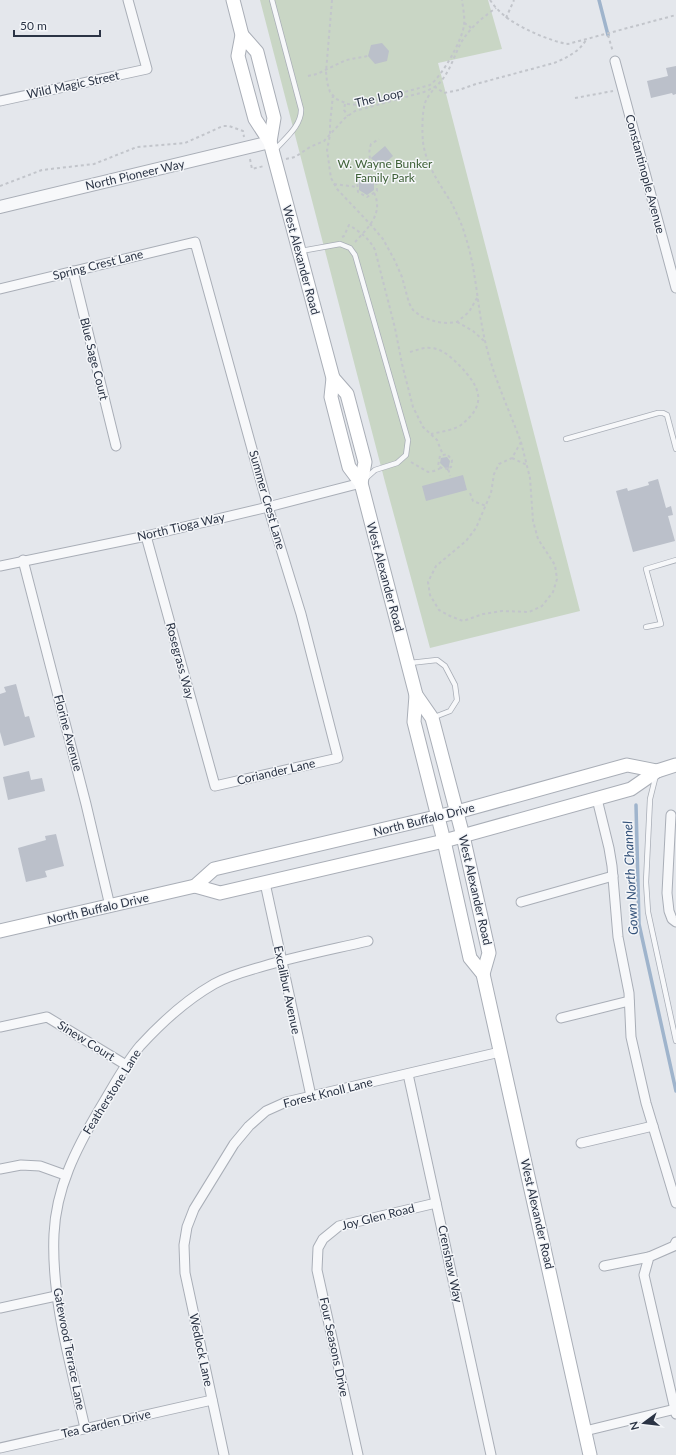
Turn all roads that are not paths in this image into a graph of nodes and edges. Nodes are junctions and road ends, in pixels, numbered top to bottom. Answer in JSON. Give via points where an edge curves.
{"nodes":[{"id":1,"x":128,"y":0,"type":"edge"},
{"id":2,"x":233,"y":0,"type":"edge"},
{"id":3,"x":272,"y":0,"type":"edge"},
{"id":4,"x":242,"y":35,"type":"junction"},
{"id":5,"x":615,"y":61,"type":"road end"},
{"id":6,"x":0,"y":101,"type":"edge"},
{"id":7,"x":271,"y":147,"type":"junction"},
{"id":8,"x":0,"y":207,"type":"edge"},
{"id":9,"x":195,"y":242,"type":"joint"},
{"id":10,"x":299,"y":252,"type":"junction"},
{"id":11,"x":73,"y":271,"type":"junction"},
{"id":12,"x":676,"y":288,"type":"edge"},
{"id":13,"x":0,"y":289,"type":"edge"},
{"id":14,"x":566,"y":439,"type":"dead end"},
{"id":15,"x":116,"y":446,"type":"dead end"},
{"id":16,"x":676,"y":449,"type":"edge"},
{"id":17,"x":361,"y":483,"type":"junction"},
{"id":18,"x":268,"y":507,"type":"junction"},
{"id":19,"x":146,"y":536,"type":"junction"},
{"id":20,"x":23,"y":560,"type":"junction"},
{"id":21,"x":676,"y":560,"type":"edge"},
{"id":22,"x":0,"y":566,"type":"edge"},
{"id":23,"x":646,"y":628,"type":"dead end"},
{"id":24,"x":408,"y":663,"type":"junction"},
{"id":25,"x":416,"y":695,"type":"junction"},
{"id":26,"x":432,"y":718,"type":"junction"},
{"id":27,"x":338,"y":758,"type":"joint"},
{"id":28,"x":676,"y":765,"type":"edge"},
{"id":29,"x":657,"y":771,"type":"junction"},
{"id":30,"x":215,"y":786,"type":"joint"},
{"id":31,"x":596,"y":799,"type":"junction"},
{"id":32,"x":457,"y":812,"type":"junction"},
{"id":33,"x":671,"y":815,"type":"dead end"},
{"id":34,"x":438,"y":817,"type":"junction"},
{"id":35,"x":463,"y":836,"type":"junction"},
{"id":36,"x":444,"y":841,"type":"junction"},
{"id":37,"x":613,"y":876,"type":"junction"},
{"id":38,"x":265,"y":884,"type":"junction"},
{"id":39,"x":195,"y":886,"type":"junction"},
{"id":40,"x":521,"y":902,"type":"dead end"},
{"id":41,"x":110,"y":906,"type":"junction"},
{"id":42,"x":674,"y":921,"type":"edge"},
{"id":43,"x":0,"y":931,"type":"edge"},
{"id":44,"x":368,"y":941,"type":"dead end"},
{"id":45,"x":281,"y":961,"type":"junction"},
{"id":46,"x":483,"y":974,"type":"junction"},
{"id":47,"x":629,"y":1001,"type":"junction"},
{"id":48,"x":561,"y":1018,"type":"dead end"},
{"id":49,"x":0,"y":1027,"type":"edge"},
{"id":50,"x":676,"y":1041,"type":"edge"},
{"id":51,"x":500,"y":1052,"type":"junction"},
{"id":52,"x":126,"y":1065,"type":"junction"},
{"id":53,"x":408,"y":1074,"type":"junction"},
{"id":54,"x":311,"y":1096,"type":"junction"},
{"id":55,"x":653,"y":1126,"type":"junction"},
{"id":56,"x":581,"y":1143,"type":"dead end"},
{"id":57,"x":0,"y":1170,"type":"edge"},
{"id":58,"x":65,"y":1175,"type":"junction"},
{"id":59,"x":436,"y":1203,"type":"junction"},
{"id":60,"x":676,"y":1203,"type":"edge"},
{"id":61,"x":323,"y":1239,"type":"joint"},
{"id":62,"x":676,"y":1242,"type":"edge"},
{"id":63,"x":184,"y":1245,"type":"joint"},
{"id":64,"x":649,"y":1257,"type":"junction"},
{"id":65,"x":604,"y":1266,"type":"dead end"},
{"id":66,"x":56,"y":1296,"type":"junction"},
{"id":67,"x":0,"y":1308,"type":"edge"},
{"id":68,"x":212,"y":1400,"type":"junction"},
{"id":69,"x":676,"y":1412,"type":"edge"},
{"id":70,"x":85,"y":1428,"type":"junction"},
{"id":71,"x":585,"y":1431,"type":"junction"},
{"id":72,"x":0,"y":1448,"type":"edge"},
{"id":73,"x":224,"y":1455,"type":"edge"},
{"id":74,"x":358,"y":1455,"type":"edge"},
{"id":75,"x":491,"y":1455,"type":"edge"},
{"id":76,"x":590,"y":1455,"type":"edge"}],
"edges":[{"from":1,"to":6,"type":"street","name":"Wild Magic Street","via":[[147,69]]},
{"from":2,"to":4,"type":"main road","name":"West Alexander Road"},
{"from":3,"to":7,"type":"lane","via":[[301,116],[296,126]]},
{"from":4,"to":7,"type":"main road","name":"West Alexander Road","via":[[238,56],[255,119]]},
{"from":4,"to":7,"type":"main road","name":"West Alexander Road","via":[[257,52],[274,118]]},
{"from":5,"to":12,"type":"street","name":"Constantinople Avenue"},
{"from":7,"to":8,"type":"street","name":"North Pioneer Way"},
{"from":7,"to":10,"type":"main road","name":"West Alexander Road"},
{"from":9,"to":11,"type":"street","name":"Spring Crest Lane"},
{"from":9,"to":18,"type":"street","name":"Summer Crest Lane"},
{"from":10,"to":17,"type":"main road","name":"West Alexander Road","via":[[333,378],[347,394],[364,456]]},
{"from":10,"to":17,"type":"lane","via":[[340,244],[350,248],[355,255],[408,440],[406,455],[397,463],[375,470]]},
{"from":11,"to":13,"type":"street","name":"Spring Crest Lane"},
{"from":11,"to":15,"type":"street","name":"Blue Sage Court"},
{"from":14,"to":16,"type":"lane","via":[[663,413],[667,415]]},
{"from":17,"to":18,"type":"street","name":"North Tioga Way"},
{"from":17,"to":24,"type":"main road","name":"West Alexander Road"},
{"from":18,"to":19,"type":"street","name":"North Tioga Way"},
{"from":18,"to":27,"type":"street","name":"Summer Crest Lane","via":[[301,614]]},
{"from":19,"to":20,"type":"street","name":"North Tioga Way"},
{"from":19,"to":30,"type":"street","name":"Rosegrass Way"},
{"from":20,"to":22,"type":"street","name":"North Tioga Way"},
{"from":20,"to":41,"type":"street","name":"Florine Avenue"},
{"from":21,"to":23,"type":"lane","via":[[646,569],[661,624]]},
{"from":24,"to":25,"type":"main road","name":"West Alexander Road"},
{"from":24,"to":26,"type":"lane","via":[[436,660],[445,666],[454,685],[457,700],[450,711]]},
{"from":25,"to":26,"type":"main road","name":"West Alexander Road"},
{"from":25,"to":34,"type":"main road","name":"West Alexander Road","via":[[414,722]]},
{"from":26,"to":32,"type":"main road","name":"West Alexander Road"},
{"from":27,"to":30,"type":"street","name":"Coriander Lane"},
{"from":28,"to":29,"type":"main road","name":"North Buffalo Drive"},
{"from":29,"to":31,"type":"main road","name":"North Buffalo Drive","via":[[631,789]]},
{"from":29,"to":32,"type":"main road","name":"North Buffalo Drive","via":[[627,765]]},
{"from":29,"to":50,"type":"lane","via":[[650,799],[646,882],[648,912]]},
{"from":31,"to":35,"type":"main road","name":"North Buffalo Drive"},
{"from":31,"to":37,"type":"street","via":[[609,848]]},
{"from":32,"to":34,"type":"main road","name":"North Buffalo Drive"},
{"from":32,"to":35,"type":"main road","name":"West Alexander Road"},
{"from":33,"to":42,"type":"street","via":[[667,893],[669,911]]},
{"from":34,"to":36,"type":"main road","name":"West Alexander Road"},
{"from":34,"to":39,"type":"main road","name":"North Buffalo Drive","via":[[214,869]]},
{"from":35,"to":36,"type":"main road","name":"North Buffalo Drive"},
{"from":35,"to":46,"type":"main road","name":"West Alexander Road","via":[[489,953]]},
{"from":36,"to":38,"type":"main road","name":"North Buffalo Drive"},
{"from":36,"to":46,"type":"main road","name":"West Alexander Road","via":[[470,958]]},
{"from":37,"to":40,"type":"street"},
{"from":37,"to":47,"type":"street","via":[[618,937]]},
{"from":38,"to":39,"type":"main road","name":"North Buffalo Drive","via":[[220,893]]},
{"from":38,"to":45,"type":"street","name":"Excalibur Avenue"},
{"from":39,"to":41,"type":"main road","name":"North Buffalo Drive"},
{"from":41,"to":43,"type":"main road","name":"North Buffalo Drive"},
{"from":44,"to":45,"type":"street","name":"Featherstone Lane"},
{"from":45,"to":52,"type":"street","name":"Featherstone Lane","via":[[236,974],[214,984],[174,1011],[140,1046]]},
{"from":45,"to":54,"type":"street","name":"Excalibur Avenue"},
{"from":46,"to":51,"type":"main road","name":"West Alexander Road"},
{"from":47,"to":48,"type":"street"},
{"from":47,"to":55,"type":"street","via":[[631,1037]]},
{"from":49,"to":52,"type":"street","name":"Sinew Court","via":[[47,1017]]},
{"from":51,"to":53,"type":"street","name":"Forest Knoll Lane"},
{"from":51,"to":71,"type":"main road","name":"West Alexander Road"},
{"from":52,"to":58,"type":"street","name":"Featherstone Lane","via":[[83,1137]]},
{"from":53,"to":54,"type":"street","name":"Forest Knoll Lane"},
{"from":53,"to":59,"type":"street","name":"Crenshaw Way"},
{"from":54,"to":63,"type":"street","name":"Forest Knoll Lane","via":[[286,1102],[266,1111],[249,1126],[234,1144],[194,1209]]},
{"from":55,"to":56,"type":"street"},
{"from":55,"to":60,"type":"street"},
{"from":57,"to":58,"type":"street","via":[[21,1165],[40,1166]]},
{"from":58,"to":66,"type":"street","name":"Gatewood Terrace Lane","via":[[54,1234]]},
{"from":59,"to":61,"type":"street","name":"Joy Glen Road","via":[[339,1226]]},
{"from":59,"to":75,"type":"street","name":"Crenshaw Way"},
{"from":61,"to":74,"type":"street","name":"Four Seasons Drive","via":[[318,1248],[317,1270]]},
{"from":62,"to":64,"type":"street","via":[[674,1246]]},
{"from":63,"to":68,"type":"street","name":"Wedlock Lane","via":[[185,1273]]},
{"from":64,"to":65,"type":"street"},
{"from":64,"to":69,"type":"street","via":[[644,1275]]},
{"from":66,"to":67,"type":"street"},
{"from":66,"to":70,"type":"street","name":"Gatewood Terrace Lane"},
{"from":68,"to":70,"type":"street","name":"Tea Garden Drive"},
{"from":68,"to":73,"type":"street","name":"Wedlock Lane"},
{"from":69,"to":71,"type":"street"},
{"from":70,"to":72,"type":"street","name":"Tea Garden Drive"},
{"from":71,"to":76,"type":"main road","name":"West Alexander Road"}]}
